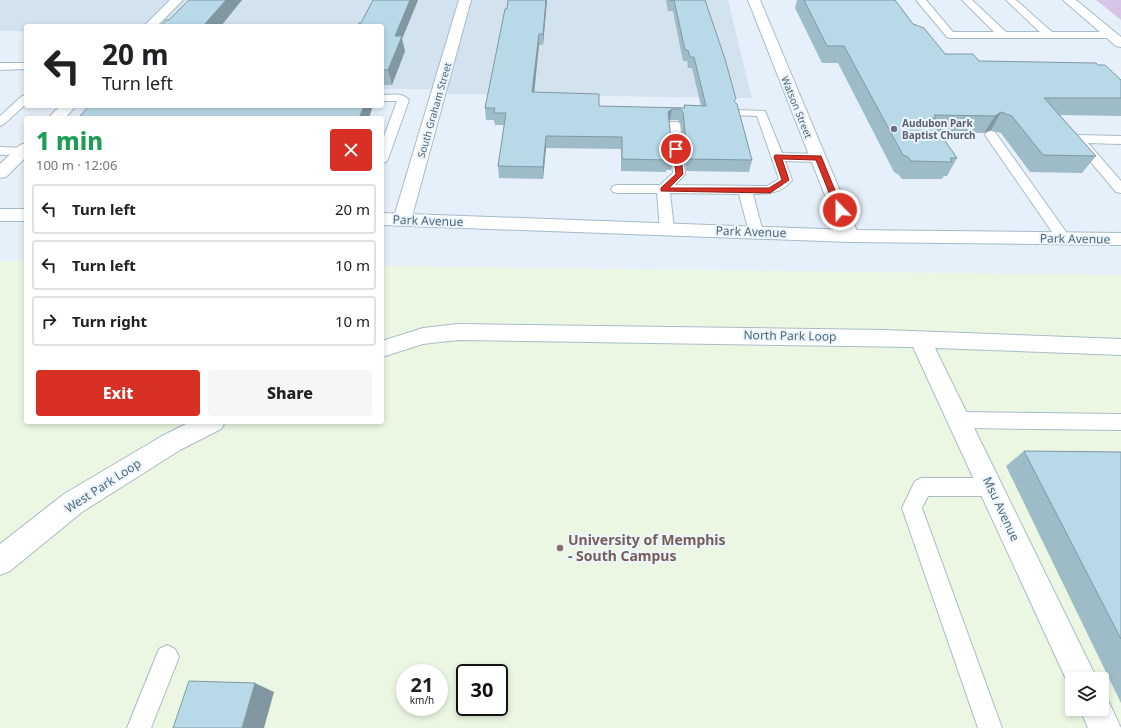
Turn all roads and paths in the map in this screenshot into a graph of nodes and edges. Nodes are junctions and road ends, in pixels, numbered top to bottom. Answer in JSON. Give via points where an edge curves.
{"nodes":[{"id":1,"x":177,"y":0,"type":"edge"},
{"id":2,"x":465,"y":0,"type":"edge"},
{"id":3,"x":754,"y":0,"type":"edge"},
{"id":4,"x":921,"y":0,"type":"edge"},
{"id":5,"x":967,"y":0,"type":"edge"},
{"id":6,"x":1011,"y":0,"type":"edge"},
{"id":7,"x":1068,"y":0,"type":"edge"},
{"id":8,"x":152,"y":24,"type":"edge"},
{"id":9,"x":1003,"y":35,"type":"junction"},
{"id":10,"x":1049,"y":35,"type":"junction"},
{"id":11,"x":1111,"y":35,"type":"junction"},
{"id":12,"x":1121,"y":43,"type":"edge"},
{"id":13,"x":24,"y":66,"type":"edge"},
{"id":14,"x":0,"y":67,"type":"edge"},
{"id":15,"x":384,"y":98,"type":"edge"},
{"id":16,"x":24,"y":100,"type":"edge"},
{"id":17,"x":67,"y":108,"type":"edge"},
{"id":18,"x":739,"y":113,"type":"edge"},
{"id":19,"x":58,"y":116,"type":"edge"},
{"id":20,"x":0,"y":122,"type":"edge"},
{"id":21,"x":674,"y":124,"type":"edge"},
{"id":22,"x":991,"y":135,"type":"edge"},
{"id":23,"x":1121,"y":140,"type":"edge"},
{"id":24,"x":24,"y":149,"type":"edge"},
{"id":25,"x":0,"y":150,"type":"edge"},
{"id":26,"x":24,"y":150,"type":"edge"},
{"id":27,"x":384,"y":153,"type":"edge"},
{"id":28,"x":778,"y":157,"type":"junction"},
{"id":29,"x":818,"y":158,"type":"junction"},
{"id":30,"x":0,"y":173,"type":"edge"},
{"id":31,"x":618,"y":189,"type":"dead end"},
{"id":32,"x":1121,"y":189,"type":"edge"},
{"id":33,"x":663,"y":190,"type":"junction"},
{"id":34,"x":744,"y":190,"type":"junction"},
{"id":35,"x":0,"y":215,"type":"edge"},
{"id":36,"x":24,"y":215,"type":"edge"},
{"id":37,"x":384,"y":219,"type":"edge"},
{"id":38,"x":402,"y":220,"type":"junction"},
{"id":39,"x":667,"y":229,"type":"junction"},
{"id":40,"x":756,"y":232,"type":"junction"},
{"id":41,"x":850,"y":236,"type":"junction"},
{"id":42,"x":1064,"y":239,"type":"junction"},
{"id":43,"x":1121,"y":239,"type":"edge"},
{"id":44,"x":920,"y":339,"type":"junction"},
{"id":45,"x":1121,"y":346,"type":"edge"},
{"id":46,"x":384,"y":348,"type":"edge"},
{"id":47,"x":959,"y":420,"type":"junction"},
{"id":48,"x":1121,"y":422,"type":"edge"},
{"id":49,"x":209,"y":424,"type":"edge"},
{"id":50,"x":991,"y":487,"type":"junction"},
{"id":51,"x":0,"y":561,"type":"edge"},
{"id":52,"x":167,"y":658,"type":"dead end"},
{"id":53,"x":1079,"y":672,"type":"edge"},
{"id":54,"x":1099,"y":716,"type":"edge"},
{"id":55,"x":139,"y":728,"type":"edge"},
{"id":56,"x":990,"y":728,"type":"edge"},
{"id":57,"x":1105,"y":728,"type":"edge"}],
"edges":[{"from":1,"to":8,"type":"street"},
{"from":2,"to":38,"type":"street","name":"South Graham Street"},
{"from":3,"to":29,"type":"street","name":"Watson Street"},
{"from":4,"to":9,"type":"lane","via":[[950,35]]},
{"from":5,"to":9,"type":"lane"},
{"from":6,"to":10,"type":"lane"},
{"from":7,"to":11,"type":"street"},
{"from":9,"to":10,"type":"lane"},
{"from":10,"to":11,"type":"lane"},
{"from":11,"to":12,"type":"street"},
{"from":13,"to":14,"type":"lane"},
{"from":15,"to":27,"type":"lane","via":[[403,100]]},
{"from":16,"to":20,"type":"lane"},
{"from":17,"to":19,"type":"street"},
{"from":18,"to":28,"type":"lane","via":[[761,113]]},
{"from":21,"to":33,"type":"lane","via":[[679,174]]},
{"from":22,"to":42,"type":"lane"},
{"from":23,"to":32,"type":"lane","via":[[1078,139]]},
{"from":24,"to":25,"type":"lane"},
{"from":26,"to":30,"type":"street"},
{"from":28,"to":29,"type":"lane"},
{"from":28,"to":34,"type":"lane","via":[[786,180],[770,190]]},
{"from":29,"to":41,"type":"street","name":"Watson Street"},
{"from":31,"to":33,"type":"lane"},
{"from":33,"to":34,"type":"lane"},
{"from":33,"to":39,"type":"lane"},
{"from":34,"to":40,"type":"lane"},
{"from":35,"to":36,"type":"street"},
{"from":37,"to":38,"type":"street","name":"Park Avenue"},
{"from":38,"to":39,"type":"street","name":"Park Avenue"},
{"from":39,"to":40,"type":"street","name":"Park Avenue"},
{"from":40,"to":41,"type":"street","name":"Park Avenue"},
{"from":41,"to":42,"type":"street","name":"Park Avenue"},
{"from":42,"to":43,"type":"street","name":"Park Avenue"},
{"from":44,"to":45,"type":"street","name":"North Park Loop"},
{"from":44,"to":46,"type":"street","name":"North Park Loop","via":[[458,332],[423,336]]},
{"from":44,"to":47,"type":"street","name":"Msu Avenue"},
{"from":47,"to":48,"type":"lane"},
{"from":47,"to":50,"type":"street","name":"Msu Avenue"},
{"from":49,"to":51,"type":"street","name":"West Park Loop","via":[[171,443],[73,503]]},
{"from":50,"to":53,"type":"street","name":"Msu Avenue"},
{"from":50,"to":56,"type":"lane","via":[[922,488],[912,508]]},
{"from":52,"to":55,"type":"lane"},
{"from":54,"to":57,"type":"street"}]}
